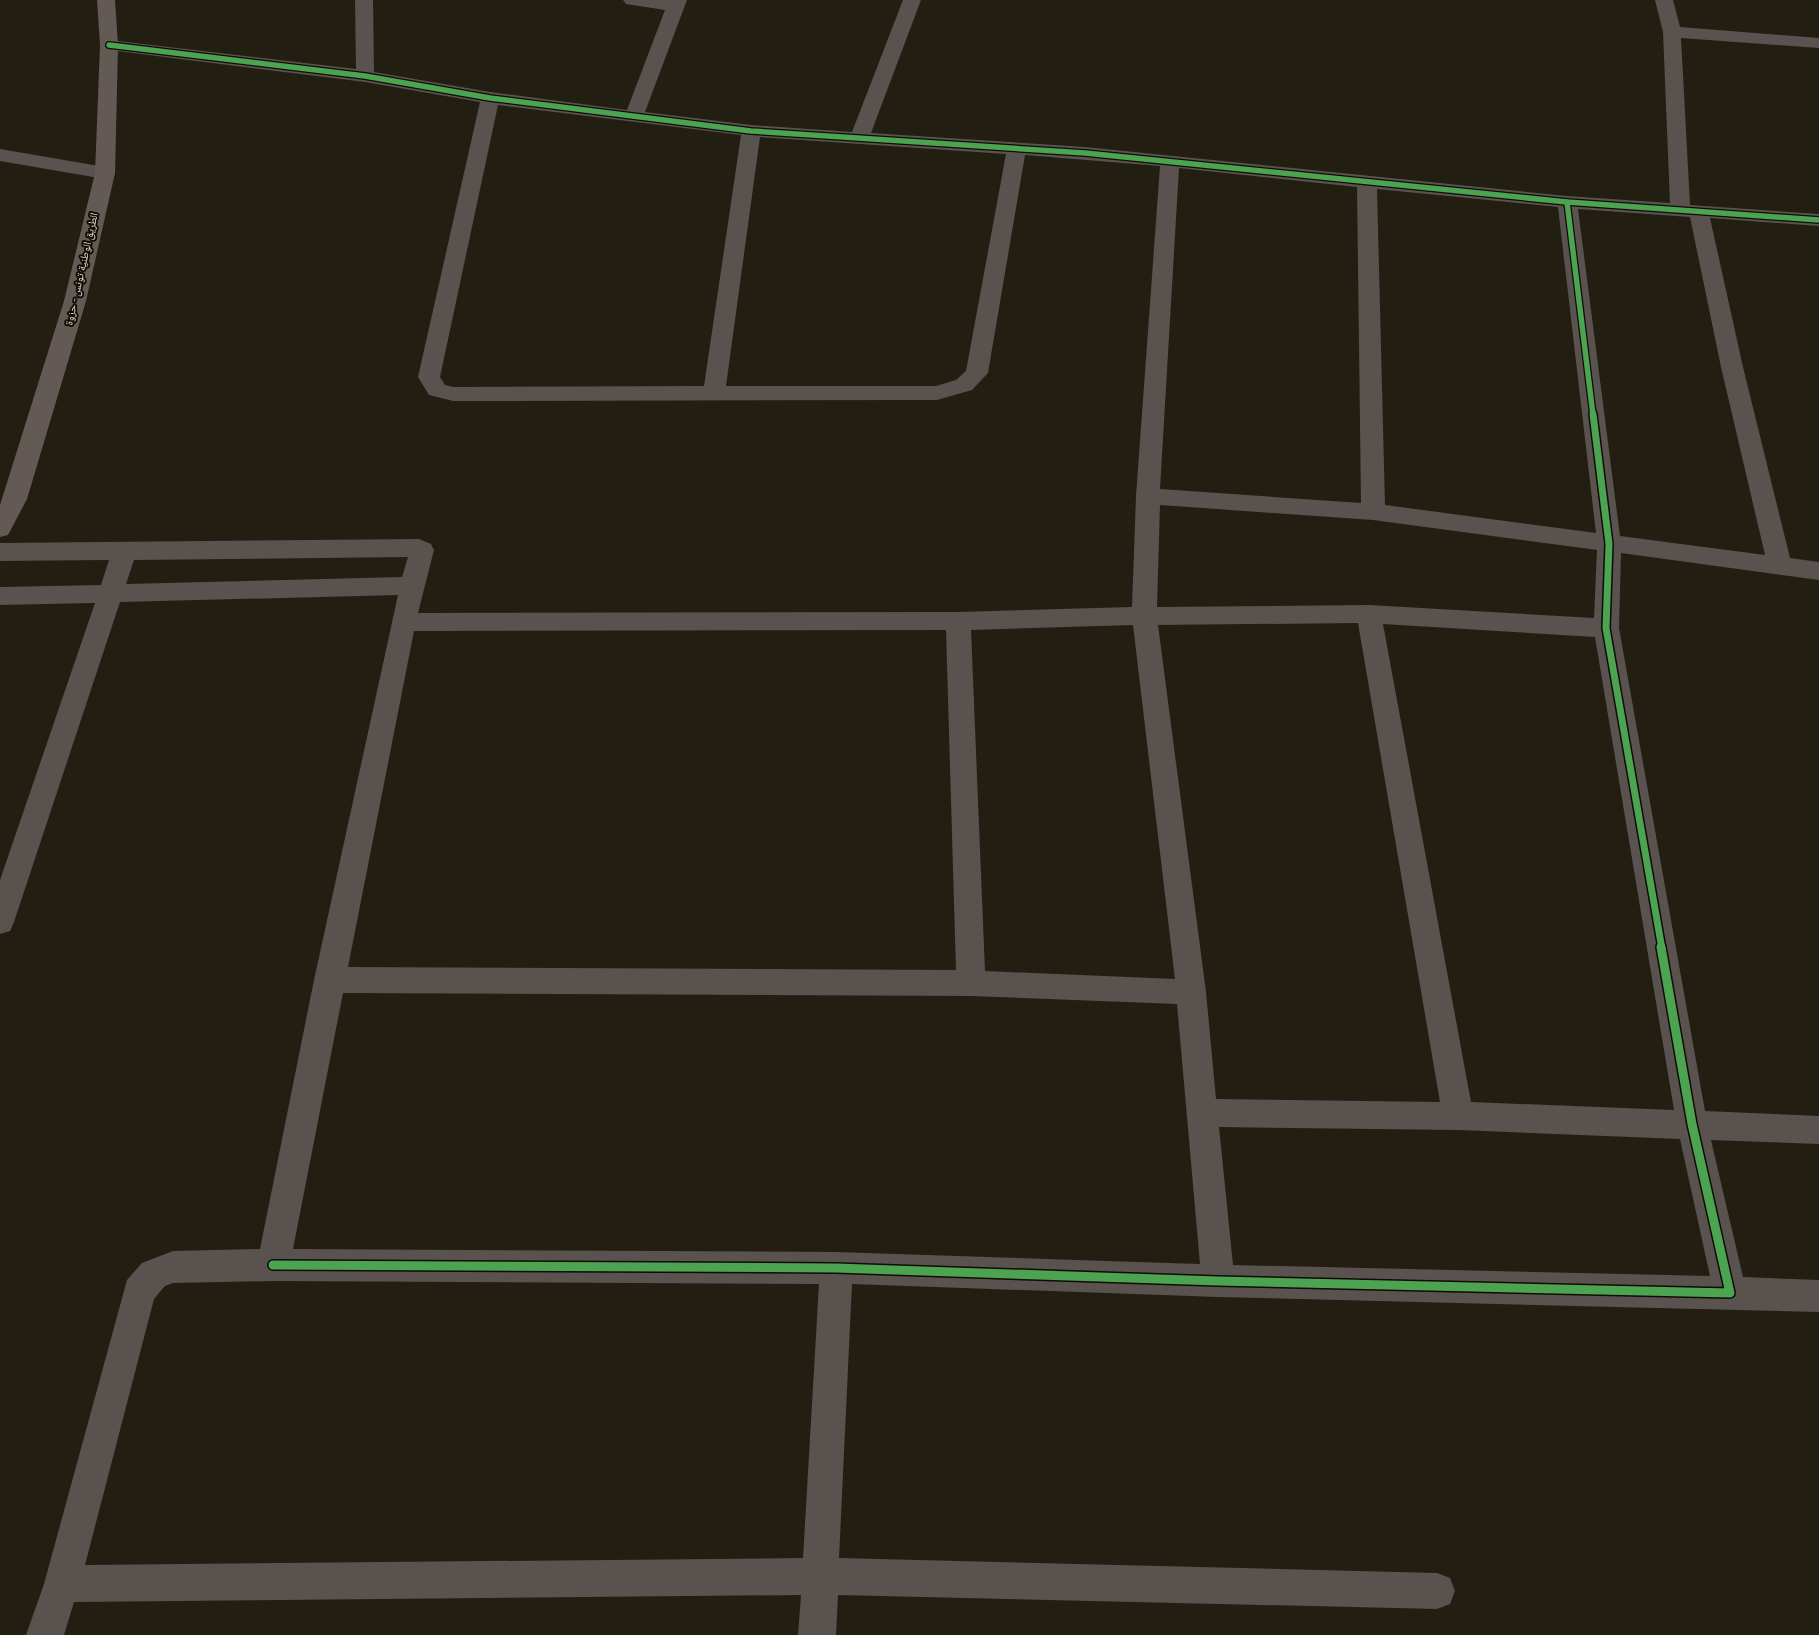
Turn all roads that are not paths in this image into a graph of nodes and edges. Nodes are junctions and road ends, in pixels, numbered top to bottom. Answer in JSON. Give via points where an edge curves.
{"nodes":[{"id":1,"x":106,"y":0,"type":"edge"},
{"id":2,"x":364,"y":0,"type":"edge"},
{"id":3,"x":632,"y":0,"type":"edge"},
{"id":4,"x":912,"y":0,"type":"edge"},
{"id":5,"x":1664,"y":0,"type":"edge"},
{"id":6,"x":676,"y":3,"type":"edge"},
{"id":7,"x":1672,"y":32,"type":"junction"},
{"id":8,"x":1819,"y":43,"type":"edge"},
{"id":9,"x":109,"y":45,"type":"junction"},
{"id":10,"x":365,"y":76,"type":"junction"},
{"id":11,"x":490,"y":98,"type":"junction"},
{"id":12,"x":634,"y":115,"type":"junction"},
{"id":13,"x":751,"y":131,"type":"junction"},
{"id":14,"x":859,"y":139,"type":"junction"},
{"id":15,"x":1017,"y":148,"type":"junction"},
{"id":16,"x":0,"y":155,"type":"edge"},
{"id":17,"x":1170,"y":161,"type":"junction"},
{"id":18,"x":105,"y":173,"type":"junction"},
{"id":19,"x":1366,"y":183,"type":"junction"},
{"id":20,"x":1567,"y":202,"type":"junction"},
{"id":21,"x":1690,"y":212,"type":"junction"},
{"id":22,"x":1819,"y":220,"type":"edge"},
{"id":23,"x":714,"y":392,"type":"junction"},
{"id":24,"x":1148,"y":496,"type":"junction"},
{"id":25,"x":7,"y":498,"type":"edge"},
{"id":26,"x":1373,"y":512,"type":"junction"},
{"id":27,"x":0,"y":529,"type":"edge"},
{"id":28,"x":1609,"y":544,"type":"junction"},
{"id":29,"x":126,"y":550,"type":"junction"},
{"id":30,"x":0,"y":552,"type":"edge"},
{"id":31,"x":1779,"y":564,"type":"junction"},
{"id":32,"x":1819,"y":571,"type":"edge"},
{"id":33,"x":413,"y":586,"type":"junction"},
{"id":34,"x":111,"y":592,"type":"junction"},
{"id":35,"x":0,"y":596,"type":"edge"},
{"id":36,"x":1369,"y":614,"type":"junction"},
{"id":37,"x":1144,"y":616,"type":"junction"},
{"id":38,"x":958,"y":620,"type":"junction"},
{"id":39,"x":403,"y":622,"type":"junction"},
{"id":40,"x":1606,"y":628,"type":"junction"},
{"id":41,"x":0,"y":922,"type":"edge"},
{"id":42,"x":329,"y":980,"type":"junction"},
{"id":43,"x":971,"y":983,"type":"junction"},
{"id":44,"x":1191,"y":992,"type":"junction"},
{"id":45,"x":1202,"y":1112,"type":"junction"},
{"id":46,"x":1458,"y":1116,"type":"junction"},
{"id":47,"x":1692,"y":1124,"type":"junction"},
{"id":48,"x":1819,"y":1130,"type":"edge"},
{"id":49,"x":272,"y":1265,"type":"junction"},
{"id":50,"x":836,"y":1268,"type":"junction"},
{"id":51,"x":1218,"y":1281,"type":"junction"},
{"id":52,"x":1730,"y":1293,"type":"junction"},
{"id":53,"x":1819,"y":1296,"type":"edge"},
{"id":54,"x":819,"y":1576,"type":"junction"},
{"id":55,"x":62,"y":1584,"type":"junction"},
{"id":56,"x":1437,"y":1591,"type":"dead end"},
{"id":57,"x":45,"y":1635,"type":"edge"},
{"id":58,"x":816,"y":1635,"type":"edge"}],
"edges":[{"from":1,"to":9,"type":"main road","name":"الطريق الوطنية تونس - حزوة"},
{"from":2,"to":10,"type":"street"},
{"from":3,"to":6,"type":"street"},
{"from":4,"to":14,"type":"street"},
{"from":5,"to":7,"type":"street"},
{"from":6,"to":12,"type":"street"},
{"from":7,"to":8,"type":"street"},
{"from":7,"to":21,"type":"street"},
{"from":9,"to":10,"type":"street"},
{"from":9,"to":18,"type":"main road","name":"الطريق الوطنية تونس - حزوة"},
{"from":10,"to":11,"type":"street"},
{"from":11,"to":12,"type":"street"},
{"from":11,"to":23,"type":"street","via":[[429,376],[437,390],[453,394]]},
{"from":12,"to":13,"type":"street"},
{"from":13,"to":14,"type":"street"},
{"from":13,"to":23,"type":"street"},
{"from":14,"to":15,"type":"street"},
{"from":15,"to":17,"type":"street"},
{"from":15,"to":23,"type":"street","via":[[978,373],[964,385],[937,393]]},
{"from":16,"to":18,"type":"street"},
{"from":17,"to":19,"type":"street"},
{"from":17,"to":24,"type":"street"},
{"from":18,"to":25,"type":"main road","name":"الطريق الوطنية تونس - حزوة","via":[[75,301]]},
{"from":19,"to":20,"type":"street"},
{"from":19,"to":26,"type":"street","via":[[1372,324]]},
{"from":20,"to":21,"type":"street"},
{"from":20,"to":28,"type":"street"},
{"from":21,"to":22,"type":"street"},
{"from":21,"to":31,"type":"street","via":[[1732,367]]},
{"from":24,"to":26,"type":"street"},
{"from":24,"to":37,"type":"street"},
{"from":25,"to":27,"type":"main road","name":"الطريق الوطنية تونس - حزوة"},
{"from":26,"to":28,"type":"street"},
{"from":28,"to":31,"type":"street"},
{"from":28,"to":40,"type":"street"},
{"from":29,"to":30,"type":"street"},
{"from":29,"to":33,"type":"street","via":[[419,548],[422,550]]},
{"from":29,"to":34,"type":"street"},
{"from":31,"to":32,"type":"street"},
{"from":33,"to":34,"type":"street"},
{"from":33,"to":39,"type":"street"},
{"from":34,"to":35,"type":"street"},
{"from":34,"to":41,"type":"street"},
{"from":36,"to":37,"type":"street"},
{"from":36,"to":40,"type":"street"},
{"from":36,"to":46,"type":"street"},
{"from":37,"to":38,"type":"street"},
{"from":37,"to":44,"type":"street"},
{"from":38,"to":39,"type":"street"},
{"from":38,"to":43,"type":"street"},
{"from":39,"to":42,"type":"street"},
{"from":40,"to":47,"type":"street"},
{"from":42,"to":43,"type":"street"},
{"from":42,"to":49,"type":"street"},
{"from":43,"to":44,"type":"street"},
{"from":44,"to":45,"type":"street"},
{"from":45,"to":46,"type":"street"},
{"from":45,"to":51,"type":"street"},
{"from":46,"to":47,"type":"street"},
{"from":47,"to":48,"type":"street"},
{"from":47,"to":52,"type":"street"},
{"from":49,"to":50,"type":"street"},
{"from":49,"to":55,"type":"street","via":[[173,1267],[154,1274],[140,1291]]},
{"from":50,"to":51,"type":"street"},
{"from":50,"to":54,"type":"street"},
{"from":51,"to":52,"type":"street"},
{"from":52,"to":53,"type":"street"},
{"from":54,"to":55,"type":"street"},
{"from":54,"to":56,"type":"street"},
{"from":54,"to":58,"type":"street"},
{"from":55,"to":57,"type":"street"}]}
